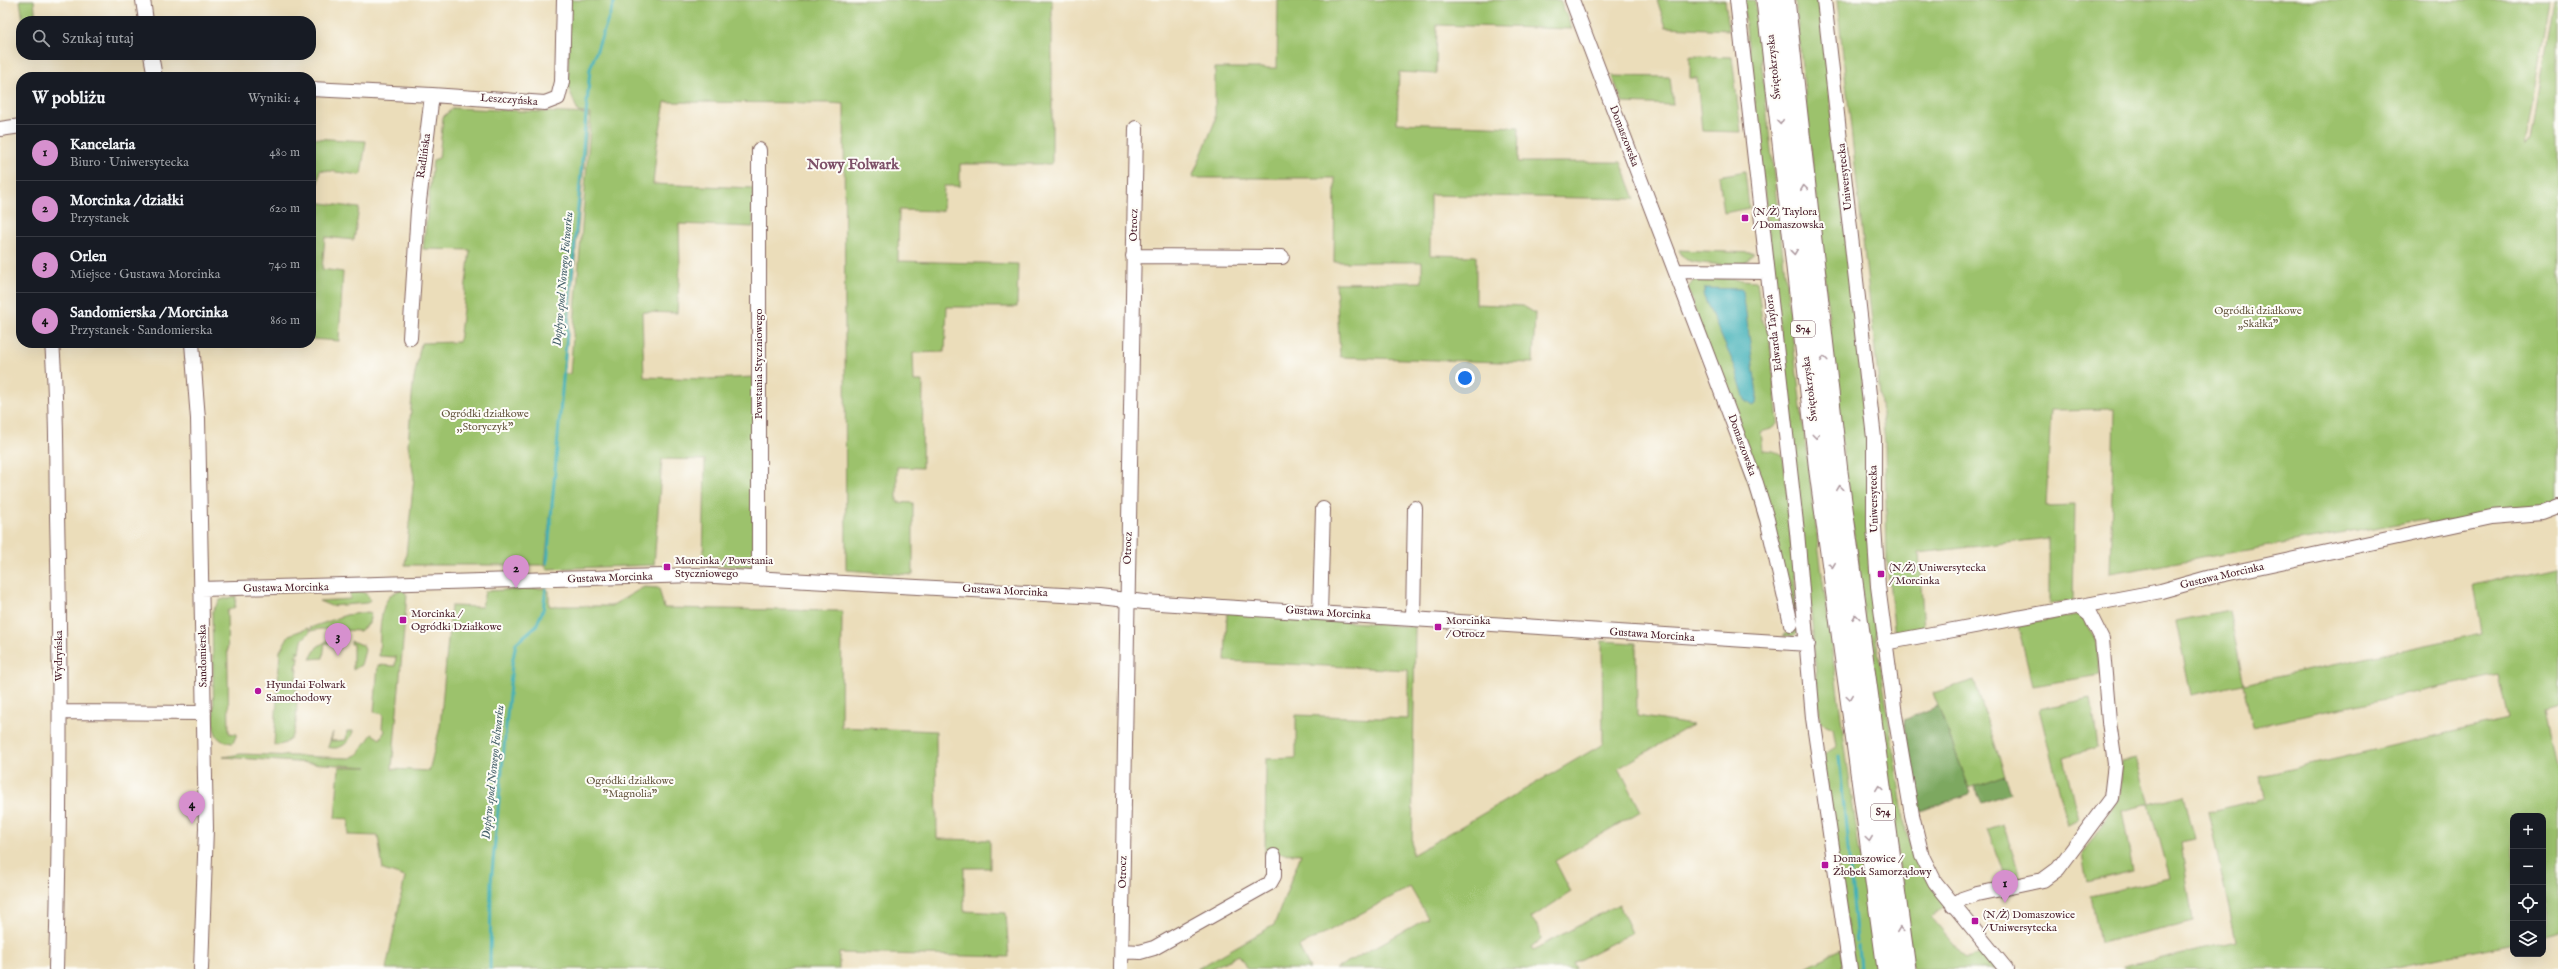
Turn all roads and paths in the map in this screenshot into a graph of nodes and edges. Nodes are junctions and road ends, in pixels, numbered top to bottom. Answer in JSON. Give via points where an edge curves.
{"nodes":[{"id":1,"x":143,"y":0,"type":"edge"},
{"id":2,"x":564,"y":0,"type":"edge"},
{"id":3,"x":1572,"y":0,"type":"edge"},
{"id":4,"x":1737,"y":0,"type":"edge"},
{"id":5,"x":1767,"y":0,"type":"edge"},
{"id":6,"x":1784,"y":0,"type":"edge"},
{"id":7,"x":1824,"y":0,"type":"edge"},
{"id":8,"x":145,"y":16,"type":"edge"},
{"id":9,"x":152,"y":60,"type":"edge"},
{"id":10,"x":154,"y":72,"type":"edge"},
{"id":11,"x":316,"y":89,"type":"edge"},
{"id":12,"x":432,"y":95,"type":"junction"},
{"id":13,"x":16,"y":127,"type":"edge"},
{"id":14,"x":1136,"y":128,"type":"dead end"},
{"id":15,"x":0,"y":129,"type":"edge"},
{"id":16,"x":759,"y":150,"type":"dead end"},
{"id":17,"x":1133,"y":256,"type":"junction"},
{"id":18,"x":1282,"y":256,"type":"dead end"},
{"id":19,"x":1676,"y":271,"type":"junction"},
{"id":20,"x":1767,"y":272,"type":"junction"},
{"id":21,"x":410,"y":338,"type":"dead end"},
{"id":22,"x":52,"y":348,"type":"edge"},
{"id":23,"x":192,"y":348,"type":"edge"},
{"id":24,"x":2558,"y":507,"type":"edge"},
{"id":25,"x":1323,"y":508,"type":"dead end"},
{"id":26,"x":1415,"y":508,"type":"dead end"},
{"id":27,"x":759,"y":578,"type":"junction"},
{"id":28,"x":201,"y":589,"type":"junction"},
{"id":29,"x":1127,"y":600,"type":"junction"},
{"id":30,"x":2079,"y":606,"type":"junction"},
{"id":31,"x":1320,"y":612,"type":"junction"},
{"id":32,"x":1413,"y":619,"type":"junction"},
{"id":33,"x":1791,"y":624,"type":"dead end"},
{"id":34,"x":1884,"y":643,"type":"junction"},
{"id":35,"x":1808,"y":644,"type":"junction"},
{"id":36,"x":1853,"y":657,"type":"junction"},
{"id":37,"x":60,"y":712,"type":"junction"},
{"id":38,"x":204,"y":712,"type":"junction"},
{"id":39,"x":1274,"y":856,"type":"dead end"},
{"id":40,"x":1953,"y":906,"type":"junction"},
{"id":41,"x":1122,"y":951,"type":"junction"},
{"id":42,"x":56,"y":969,"type":"edge"},
{"id":43,"x":201,"y":969,"type":"edge"},
{"id":44,"x":1122,"y":969,"type":"edge"},
{"id":45,"x":1850,"y":969,"type":"edge"},
{"id":46,"x":1888,"y":969,"type":"edge"},
{"id":47,"x":1905,"y":969,"type":"edge"},
{"id":48,"x":2006,"y":969,"type":"edge"}],
"edges":[{"from":1,"to":8,"type":"street"},
{"from":2,"to":12,"type":"street","name":"Leszczyńska","via":[[562,82],[558,98],[545,102]]},
{"from":3,"to":19,"type":"street","name":"Domaszowska"},
{"from":4,"to":20,"type":"street","name":"Edwarda Taylora"},
{"from":5,"to":36,"type":"highway","name":"Świętokrzyska","number":"S74","one_way":true,"via":[[1801,312]]},
{"from":36,"to":6,"type":"highway","name":"Świętokrzyska","number":"S74","one_way":true},
{"from":7,"to":34,"type":"street","name":"Uniwersytecka","via":[[1874,438],[1874,526]]},
{"from":9,"to":10,"type":"street"},
{"from":11,"to":12,"type":"street"},
{"from":12,"to":21,"type":"street","name":"Radlińska","via":[[418,210]]},
{"from":13,"to":15,"type":"street"},
{"from":14,"to":17,"type":"street","name":"Otrocz"},
{"from":16,"to":27,"type":"street","name":"Powstania Styczniowego"},
{"from":17,"to":18,"type":"street"},
{"from":17,"to":29,"type":"street","name":"Otrocz"},
{"from":19,"to":20,"type":"street"},
{"from":19,"to":33,"type":"street","name":"Domaszowska","via":[[1756,483],[1767,519]]},
{"from":20,"to":35,"type":"street","name":"Edwarda Taylora"},
{"from":22,"to":37,"type":"street","name":"Wydryńska"},
{"from":23,"to":28,"type":"street","name":"Sandomierska","via":[[198,419]]},
{"from":24,"to":30,"type":"street","name":"Gustawa Morcinka","via":[[2542,513],[2491,517],[2211,577],[2161,591]]},
{"from":25,"to":31,"type":"street"},
{"from":26,"to":32,"type":"street"},
{"from":27,"to":28,"type":"street","name":"Gustawa Morcinka","via":[[670,576]]},
{"from":27,"to":29,"type":"street","name":"Gustawa Morcinka"},
{"from":28,"to":38,"type":"street","name":"Sandomierska"},
{"from":29,"to":31,"type":"street","name":"Gustawa Morcinka"},
{"from":29,"to":41,"type":"street","name":"Otrocz"},
{"from":30,"to":34,"type":"street","name":"Gustawa Morcinka"},
{"from":30,"to":40,"type":"street","via":[[2090,615],[2102,639],[2115,764],[2111,798],[2058,869],[2043,880],[1977,894],[1962,899]]},
{"from":31,"to":32,"type":"street","name":"Gustawa Morcinka"},
{"from":32,"to":35,"type":"street","name":"Gustawa Morcinka"},
{"from":34,"to":40,"type":"street","name":"Uniwersytecka","via":[[1917,838],[1927,868]]},
{"from":35,"to":45,"type":"street","name":"Edwarda Taylora","via":[[1818,757]]},
{"from":36,"to":46,"type":"highway","number":"S74","one_way":true},
{"from":47,"to":36,"type":"highway","number":"S74","one_way":true},
{"from":37,"to":38,"type":"street"},
{"from":37,"to":42,"type":"street","name":"Wydryńska"},
{"from":38,"to":43,"type":"street","name":"Sandomierska","via":[[206,863]]},
{"from":39,"to":41,"type":"street","via":[[1274,876],[1270,882],[1154,948],[1140,952]]},
{"from":40,"to":48,"type":"street","name":"Uniwersytecka"},
{"from":41,"to":44,"type":"street","name":"Otrocz"}]}
